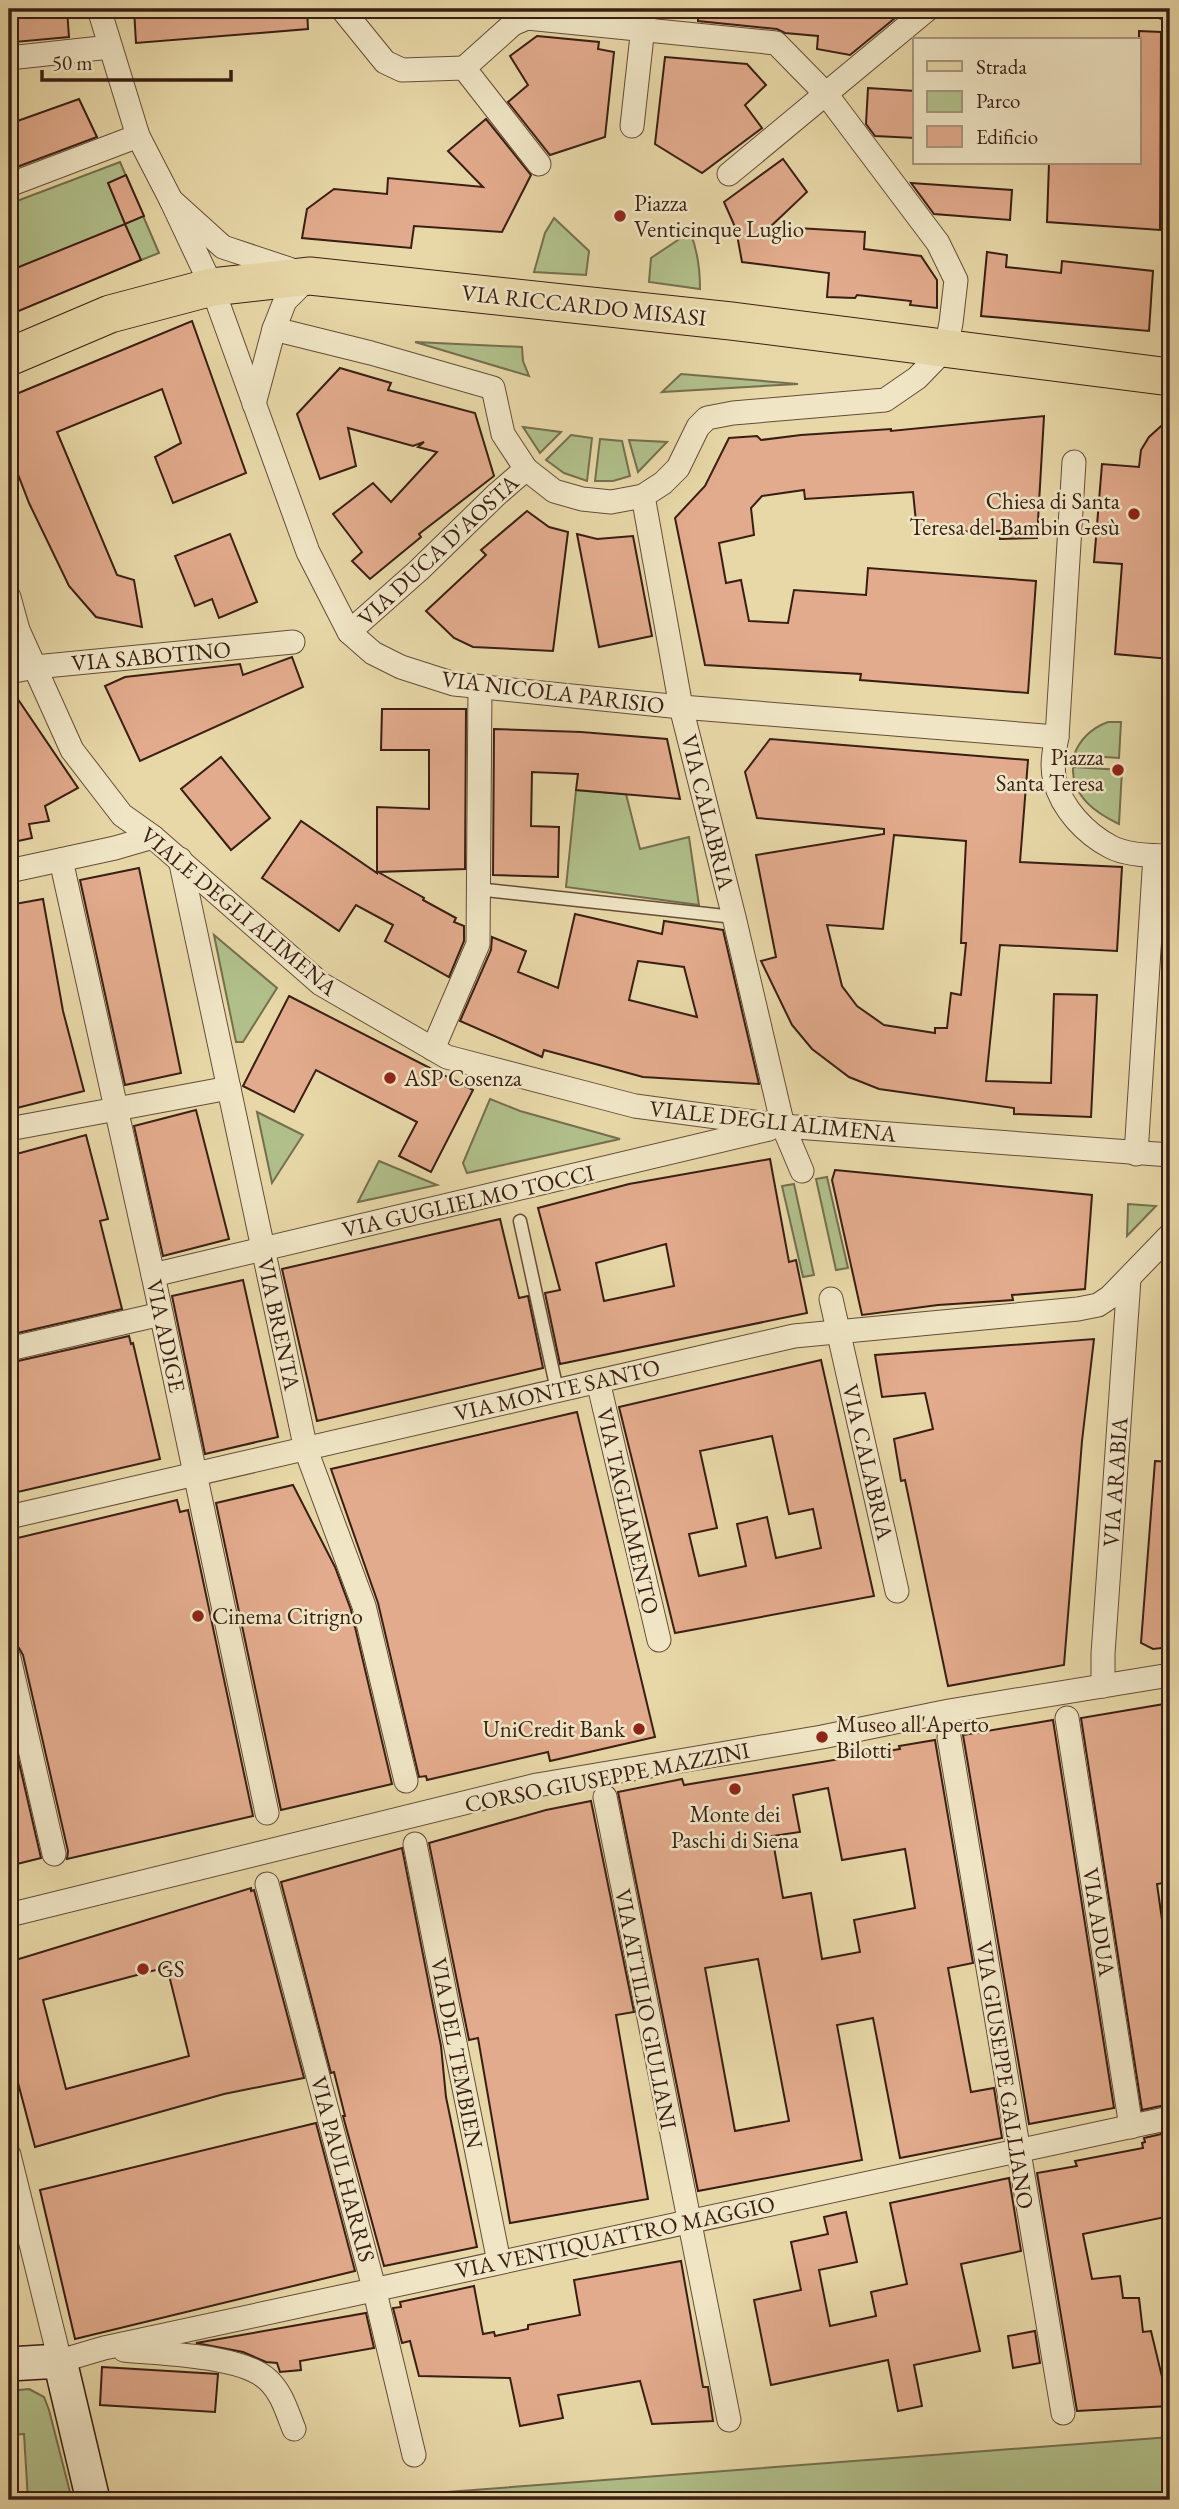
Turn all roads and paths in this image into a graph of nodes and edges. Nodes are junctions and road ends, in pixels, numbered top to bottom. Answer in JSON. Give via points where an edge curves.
{"nodes":[{"id":1,"x":99,"y":9,"type":"edge"},
{"id":2,"x":342,"y":9,"type":"edge"},
{"id":3,"x":928,"y":9,"type":"edge"},
{"id":4,"x":643,"y":20,"type":"edge"},
{"id":5,"x":110,"y":47,"type":"junction"},
{"id":6,"x":9,"y":58,"type":"edge"},
{"id":7,"x":464,"y":68,"type":"junction"},
{"id":8,"x":826,"y":94,"type":"junction"},
{"id":9,"x":632,"y":126,"type":"dead end"},
{"id":10,"x":138,"y":136,"type":"junction"},
{"id":11,"x":539,"y":164,"type":"dead end"},
{"id":12,"x":729,"y":174,"type":"dead end"},
{"id":13,"x":9,"y":185,"type":"edge"},
{"id":14,"x":170,"y":200,"type":"junction"},
{"id":15,"x":310,"y":276,"type":"junction"},
{"id":16,"x":212,"y":287,"type":"junction"},
{"id":17,"x":274,"y":330,"type":"junction"},
{"id":18,"x":946,"y":348,"type":"junction"},
{"id":19,"x":9,"y":358,"type":"edge"},
{"id":20,"x":1170,"y":377,"type":"edge"},
{"id":21,"x":254,"y":404,"type":"junction"},
{"id":22,"x":1074,"y":462,"type":"dead end"},
{"id":23,"x":526,"y":469,"type":"junction"},
{"id":24,"x":643,"y":496,"type":"junction"},
{"id":25,"x":9,"y":597,"type":"edge"},
{"id":26,"x":349,"y":632,"type":"junction"},
{"id":27,"x":293,"y":642,"type":"dead end"},
{"id":28,"x":35,"y":667,"type":"junction"},
{"id":29,"x":9,"y":672,"type":"edge"},
{"id":30,"x":480,"y":687,"type":"junction"},
{"id":31,"x":681,"y":707,"type":"junction"},
{"id":32,"x":1057,"y":737,"type":"junction"},
{"id":33,"x":153,"y":837,"type":"junction"},
{"id":34,"x":1163,"y":856,"type":"edge"},
{"id":35,"x":180,"y":859,"type":"junction"},
{"id":36,"x":61,"y":860,"type":"junction"},
{"id":37,"x":9,"y":872,"type":"edge"},
{"id":38,"x":477,"y":889,"type":"junction"},
{"id":39,"x":734,"y":917,"type":"junction"},
{"id":40,"x":433,"y":1049,"type":"junction"},
{"id":41,"x":229,"y":1088,"type":"junction"},
{"id":42,"x":115,"y":1109,"type":"junction"},
{"id":43,"x":783,"y":1126,"type":"junction"},
{"id":44,"x":9,"y":1129,"type":"edge"},
{"id":45,"x":1136,"y":1154,"type":"junction"},
{"id":46,"x":1170,"y":1155,"type":"edge"},
{"id":47,"x":802,"y":1171,"type":"dead end"},
{"id":48,"x":520,"y":1221,"type":"dead end"},
{"id":49,"x":1170,"y":1235,"type":"edge"},
{"id":50,"x":263,"y":1249,"type":"junction"},
{"id":51,"x":153,"y":1275,"type":"junction"},
{"id":52,"x":1129,"y":1279,"type":"junction"},
{"id":53,"x":831,"y":1299,"type":"dead end"},
{"id":54,"x":161,"y":1314,"type":"junction"},
{"id":55,"x":839,"y":1333,"type":"junction"},
{"id":56,"x":9,"y":1349,"type":"edge"},
{"id":57,"x":598,"y":1381,"type":"junction"},
{"id":58,"x":557,"y":1390,"type":"junction"},
{"id":59,"x":306,"y":1450,"type":"junction"},
{"id":60,"x":194,"y":1475,"type":"junction"},
{"id":61,"x":9,"y":1517,"type":"edge"},
{"id":62,"x":897,"y":1591,"type":"dead end"},
{"id":63,"x":659,"y":1640,"type":"dead end"},
{"id":64,"x":9,"y":1658,"type":"edge"},
{"id":65,"x":1170,"y":1675,"type":"edge"},
{"id":66,"x":1103,"y":1686,"type":"junction"},
{"id":67,"x":1067,"y":1718,"type":"dead end"},
{"id":68,"x":949,"y":1737,"type":"dead end"},
{"id":69,"x":406,"y":1781,"type":"dead end"},
{"id":70,"x":605,"y":1797,"type":"dead end"},
{"id":71,"x":267,"y":1813,"type":"dead end"},
{"id":72,"x":415,"y":1844,"type":"dead end"},
{"id":73,"x":54,"y":1854,"type":"dead end"},
{"id":74,"x":267,"y":1884,"type":"dead end"},
{"id":75,"x":9,"y":1915,"type":"edge"},
{"id":76,"x":1170,"y":2118,"type":"edge"},
{"id":77,"x":1131,"y":2127,"type":"junction"},
{"id":78,"x":1018,"y":2150,"type":"junction"},
{"id":79,"x":9,"y":2155,"type":"edge"},
{"id":80,"x":688,"y":2220,"type":"junction"},
{"id":81,"x":499,"y":2262,"type":"junction"},
{"id":82,"x":374,"y":2288,"type":"junction"},
{"id":83,"x":104,"y":2348,"type":"junction"},
{"id":84,"x":61,"y":2361,"type":"junction"},
{"id":85,"x":9,"y":2364,"type":"edge"},
{"id":86,"x":1063,"y":2413,"type":"dead end"},
{"id":87,"x":729,"y":2420,"type":"dead end"},
{"id":88,"x":294,"y":2429,"type":"dead end"},
{"id":89,"x":414,"y":2455,"type":"dead end"},
{"id":90,"x":93,"y":2500,"type":"edge"}],
"edges":[{"from":1,"to":5,"type":"street","name":"VIA NICOLA PARISIO"},
{"from":2,"to":7,"type":"street","via":[[385,62],[402,70]]},
{"from":3,"to":8,"type":"street"},
{"from":4,"to":7,"type":"street","via":[[527,18],[513,24]]},
{"from":4,"to":8,"type":"street","via":[[776,43]]},
{"from":4,"to":9,"type":"street"},
{"from":5,"to":6,"type":"street"},
{"from":5,"to":10,"type":"street","name":"VIA NICOLA PARISIO"},
{"from":7,"to":11,"type":"street"},
{"from":8,"to":12,"type":"street"},
{"from":8,"to":18,"type":"street","via":[[939,243],[956,280]]},
{"from":10,"to":13,"type":"street"},
{"from":10,"to":14,"type":"street","name":"VIA NICOLA PARISIO"},
{"from":14,"to":15,"type":"street","via":[[223,247]]},
{"from":14,"to":16,"type":"street","name":"VIA NICOLA PARISIO"},
{"from":15,"to":16,"type":"main road","name":"VIA RICCARDO MISASI"},
{"from":15,"to":17,"type":"street","via":[[285,301]]},
{"from":15,"to":18,"type":"main road","name":"VIA RICCARDO MISASI"},
{"from":16,"to":19,"type":"main road","name":"VIA RICCARDO MISASI","via":[[110,314]]},
{"from":16,"to":21,"type":"street","name":"VIA NICOLA PARISIO"},
{"from":17,"to":21,"type":"street"},
{"from":17,"to":23,"type":"street","via":[[494,388],[503,434]]},
{"from":18,"to":20,"type":"main road","name":"VIA RICCARDO MISASI"},
{"from":18,"to":24,"type":"street","via":[[917,378],[885,400],[707,418],[678,468]]},
{"from":21,"to":26,"type":"street","name":"VIA NICOLA PARISIO","via":[[308,552]]},
{"from":22,"to":32,"type":"street"},
{"from":23,"to":24,"type":"street","via":[[554,491],[582,499],[611,502]]},
{"from":23,"to":26,"type":"street","name":"VIA DUCA D'AOSTA"},
{"from":24,"to":31,"type":"street","name":"VIA CALABRIA"},
{"from":25,"to":28,"type":"street","name":"VIALE DEGLI ALIMENA"},
{"from":26,"to":30,"type":"street","name":"VIA NICOLA PARISIO","via":[[373,653],[401,667]]},
{"from":27,"to":28,"type":"street","name":"VIA SABOTINO"},
{"from":28,"to":29,"type":"street","name":"VIA SABOTINO"},
{"from":28,"to":33,"type":"street","name":"VIALE DEGLI ALIMENA","via":[[72,750],[122,815]]},
{"from":30,"to":31,"type":"street","name":"VIA NICOLA PARISIO"},
{"from":30,"to":38,"type":"street"},
{"from":31,"to":32,"type":"street","name":"VIA NICOLA PARISIO"},
{"from":31,"to":39,"type":"street","name":"VIA CALABRIA"},
{"from":32,"to":34,"type":"street","via":[[1054,780],[1063,802],[1084,828],[1112,848]]},
{"from":33,"to":35,"type":"street","name":"VIALE DEGLI ALIMENA"},
{"from":33,"to":36,"type":"street"},
{"from":34,"to":45,"type":"street"},
{"from":35,"to":40,"type":"street","name":"VIALE DEGLI ALIMENA","via":[[321,984]]},
{"from":35,"to":41,"type":"street","name":"VIA BRENTA"},
{"from":36,"to":37,"type":"street"},
{"from":36,"to":42,"type":"street","name":"VIA ADIGE"},
{"from":38,"to":39,"type":"lane"},
{"from":38,"to":40,"type":"street","via":[[478,944]]},
{"from":39,"to":43,"type":"street","name":"VIA CALABRIA"},
{"from":40,"to":43,"type":"street","name":"VIALE DEGLI ALIMENA","via":[[447,1057],[635,1106]]},
{"from":41,"to":42,"type":"street"},
{"from":41,"to":50,"type":"street","name":"VIA BRENTA"},
{"from":42,"to":44,"type":"street"},
{"from":42,"to":51,"type":"street","name":"VIA ADIGE"},
{"from":43,"to":45,"type":"street","name":"VIALE DEGLI ALIMENA"},
{"from":43,"to":47,"type":"street","name":"VIA CALABRIA"},
{"from":43,"to":50,"type":"street","name":"VIA GUGLIELMO TOCCI"},
{"from":45,"to":46,"type":"street","name":"VIALE DEGLI ALIMENA"},
{"from":48,"to":58,"type":"lane"},
{"from":49,"to":52,"type":"street"},
{"from":50,"to":51,"type":"street","name":"VIA GUGLIELMO TOCCI"},
{"from":50,"to":59,"type":"street","name":"VIA BRENTA"},
{"from":51,"to":54,"type":"street","name":"VIA ADIGE"},
{"from":52,"to":55,"type":"street","name":"VIA MONTE SANTO","via":[[1098,1305],[1079,1310]]},
{"from":52,"to":66,"type":"street","name":"VIA ARABIA"},
{"from":53,"to":55,"type":"street","name":"VIA CALABRIA"},
{"from":54,"to":56,"type":"street"},
{"from":54,"to":60,"type":"street","name":"VIA ADIGE"},
{"from":55,"to":57,"type":"street","name":"VIA MONTE SANTO","via":[[794,1336]]},
{"from":55,"to":62,"type":"street","name":"VIA CALABRIA"},
{"from":57,"to":58,"type":"street","name":"VIA MONTE SANTO"},
{"from":57,"to":63,"type":"street","name":"VIA TAGLIAMENTO"},
{"from":58,"to":59,"type":"street","name":"VIA MONTE SANTO"},
{"from":59,"to":60,"type":"street","name":"VIA MONTE SANTO"},
{"from":59,"to":69,"type":"street","name":"VIA BRENTA","via":[[364,1606]]},
{"from":60,"to":61,"type":"street","name":"VIA MONTE SANTO"},
{"from":60,"to":71,"type":"street","name":"VIA ADIGE"},
{"from":64,"to":73,"type":"street"},
{"from":65,"to":66,"type":"street","name":"CORSO GIUSEPPE MAZZINI"},
{"from":66,"to":75,"type":"street","name":"CORSO GIUSEPPE MAZZINI","via":[[537,1785]]},
{"from":67,"to":77,"type":"street","name":"VIA ADUA"},
{"from":68,"to":78,"type":"street","name":"VIA GIUSEPPE GALLIANO"},
{"from":70,"to":80,"type":"street","name":"VIA ATTILIO GIULIANI"},
{"from":72,"to":81,"type":"street","name":"VIA DEL TEMBIEN"},
{"from":74,"to":82,"type":"street","name":"VIA PAUL HARRIS"},
{"from":76,"to":77,"type":"street","name":"VIA VENTIQUATTRO MAGGIO"},
{"from":77,"to":78,"type":"street","name":"VIA VENTIQUATTRO MAGGIO"},
{"from":78,"to":80,"type":"street","name":"VIA VENTIQUATTRO MAGGIO"},
{"from":78,"to":86,"type":"street","name":"VIA GIUSEPPE GALLIANO"},
{"from":79,"to":84,"type":"street"},
{"from":80,"to":81,"type":"street","name":"VIA VENTIQUATTRO MAGGIO"},
{"from":80,"to":87,"type":"street","name":"VIA ATTILIO GIULIANI"},
{"from":81,"to":82,"type":"street","name":"VIA VENTIQUATTRO MAGGIO"},
{"from":82,"to":83,"type":"street","name":"VIA VENTIQUATTRO MAGGIO"},
{"from":82,"to":89,"type":"street","name":"VIA PAUL HARRIS"},
{"from":83,"to":84,"type":"street","name":"VIA VENTIQUATTRO MAGGIO"},
{"from":83,"to":88,"type":"street","via":[[228,2361],[250,2368],[268,2380],[281,2397]]},
{"from":84,"to":85,"type":"street"},
{"from":84,"to":90,"type":"street"}]}
